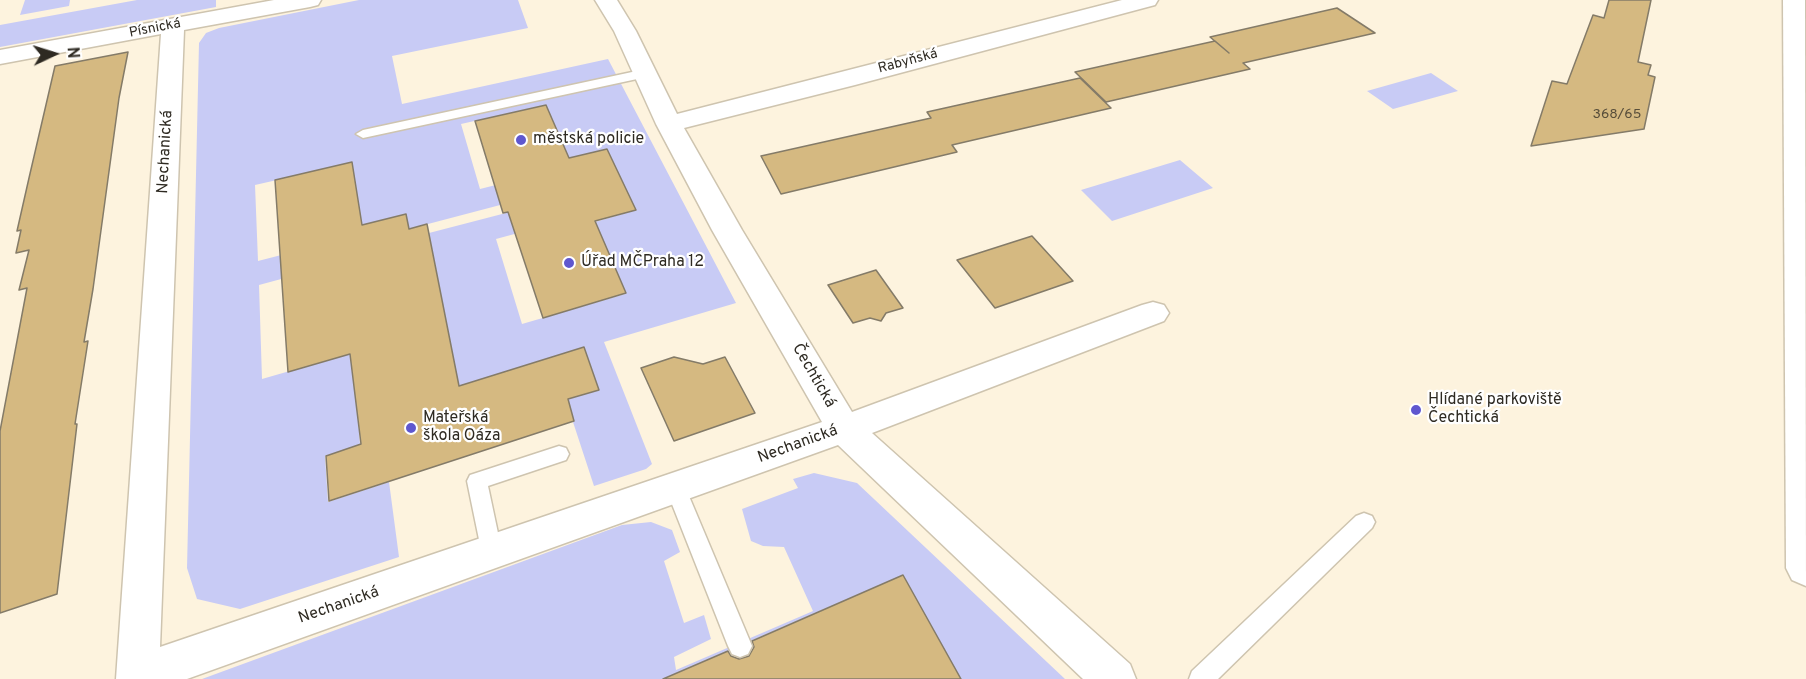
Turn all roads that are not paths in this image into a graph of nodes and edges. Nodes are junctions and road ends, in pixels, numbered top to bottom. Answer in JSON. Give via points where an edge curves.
{"nodes":[{"id":1,"x":310,"y":0,"type":"edge"},
{"id":2,"x":606,"y":0,"type":"edge"},
{"id":3,"x":1148,"y":0,"type":"edge"},
{"id":4,"x":1794,"y":0,"type":"edge"},
{"id":5,"x":173,"y":25,"type":"junction"},
{"id":6,"x":0,"y":57,"type":"edge"},
{"id":7,"x":646,"y":73,"type":"junction"},
{"id":8,"x":669,"y":124,"type":"junction"},
{"id":9,"x":363,"y":134,"type":"dead end"},
{"id":10,"x":1154,"y":313,"type":"dead end"},
{"id":11,"x":844,"y":429,"type":"junction"},
{"id":12,"x":559,"y":454,"type":"dead end"},
{"id":13,"x":676,"y":489,"type":"junction"},
{"id":14,"x":1364,"y":522,"type":"dead end"},
{"id":15,"x":492,"y":552,"type":"junction"},
{"id":16,"x":1806,"y":568,"type":"edge"},
{"id":17,"x":740,"y":646,"type":"dead end"},
{"id":18,"x":137,"y":677,"type":"edge"},
{"id":19,"x":1114,"y":679,"type":"edge"},
{"id":20,"x":1201,"y":679,"type":"edge"}],
"edges":[{"from":1,"to":5,"type":"street","name":"Písnická"},
{"from":2,"to":7,"type":"street","name":"Čechtická"},
{"from":3,"to":8,"type":"street","name":"Rabyňská"},
{"from":4,"to":16,"type":"street"},
{"from":5,"to":6,"type":"street","name":"Písnická"},
{"from":5,"to":18,"type":"street","name":"Nechanická"},
{"from":7,"to":8,"type":"street","name":"Čechtická"},
{"from":7,"to":9,"type":"lane"},
{"from":8,"to":11,"type":"street","name":"Čechtická"},
{"from":10,"to":11,"type":"street","name":"Nechanická"},
{"from":11,"to":13,"type":"street","name":"Nechanická"},
{"from":11,"to":19,"type":"street","name":"Čechtická"},
{"from":12,"to":15,"type":"lane","via":[[477,481]]},
{"from":13,"to":15,"type":"street","name":"Nechanická"},
{"from":13,"to":17,"type":"lane"},
{"from":14,"to":20,"type":"lane"},
{"from":15,"to":18,"type":"street","name":"Nechanická"}]}
